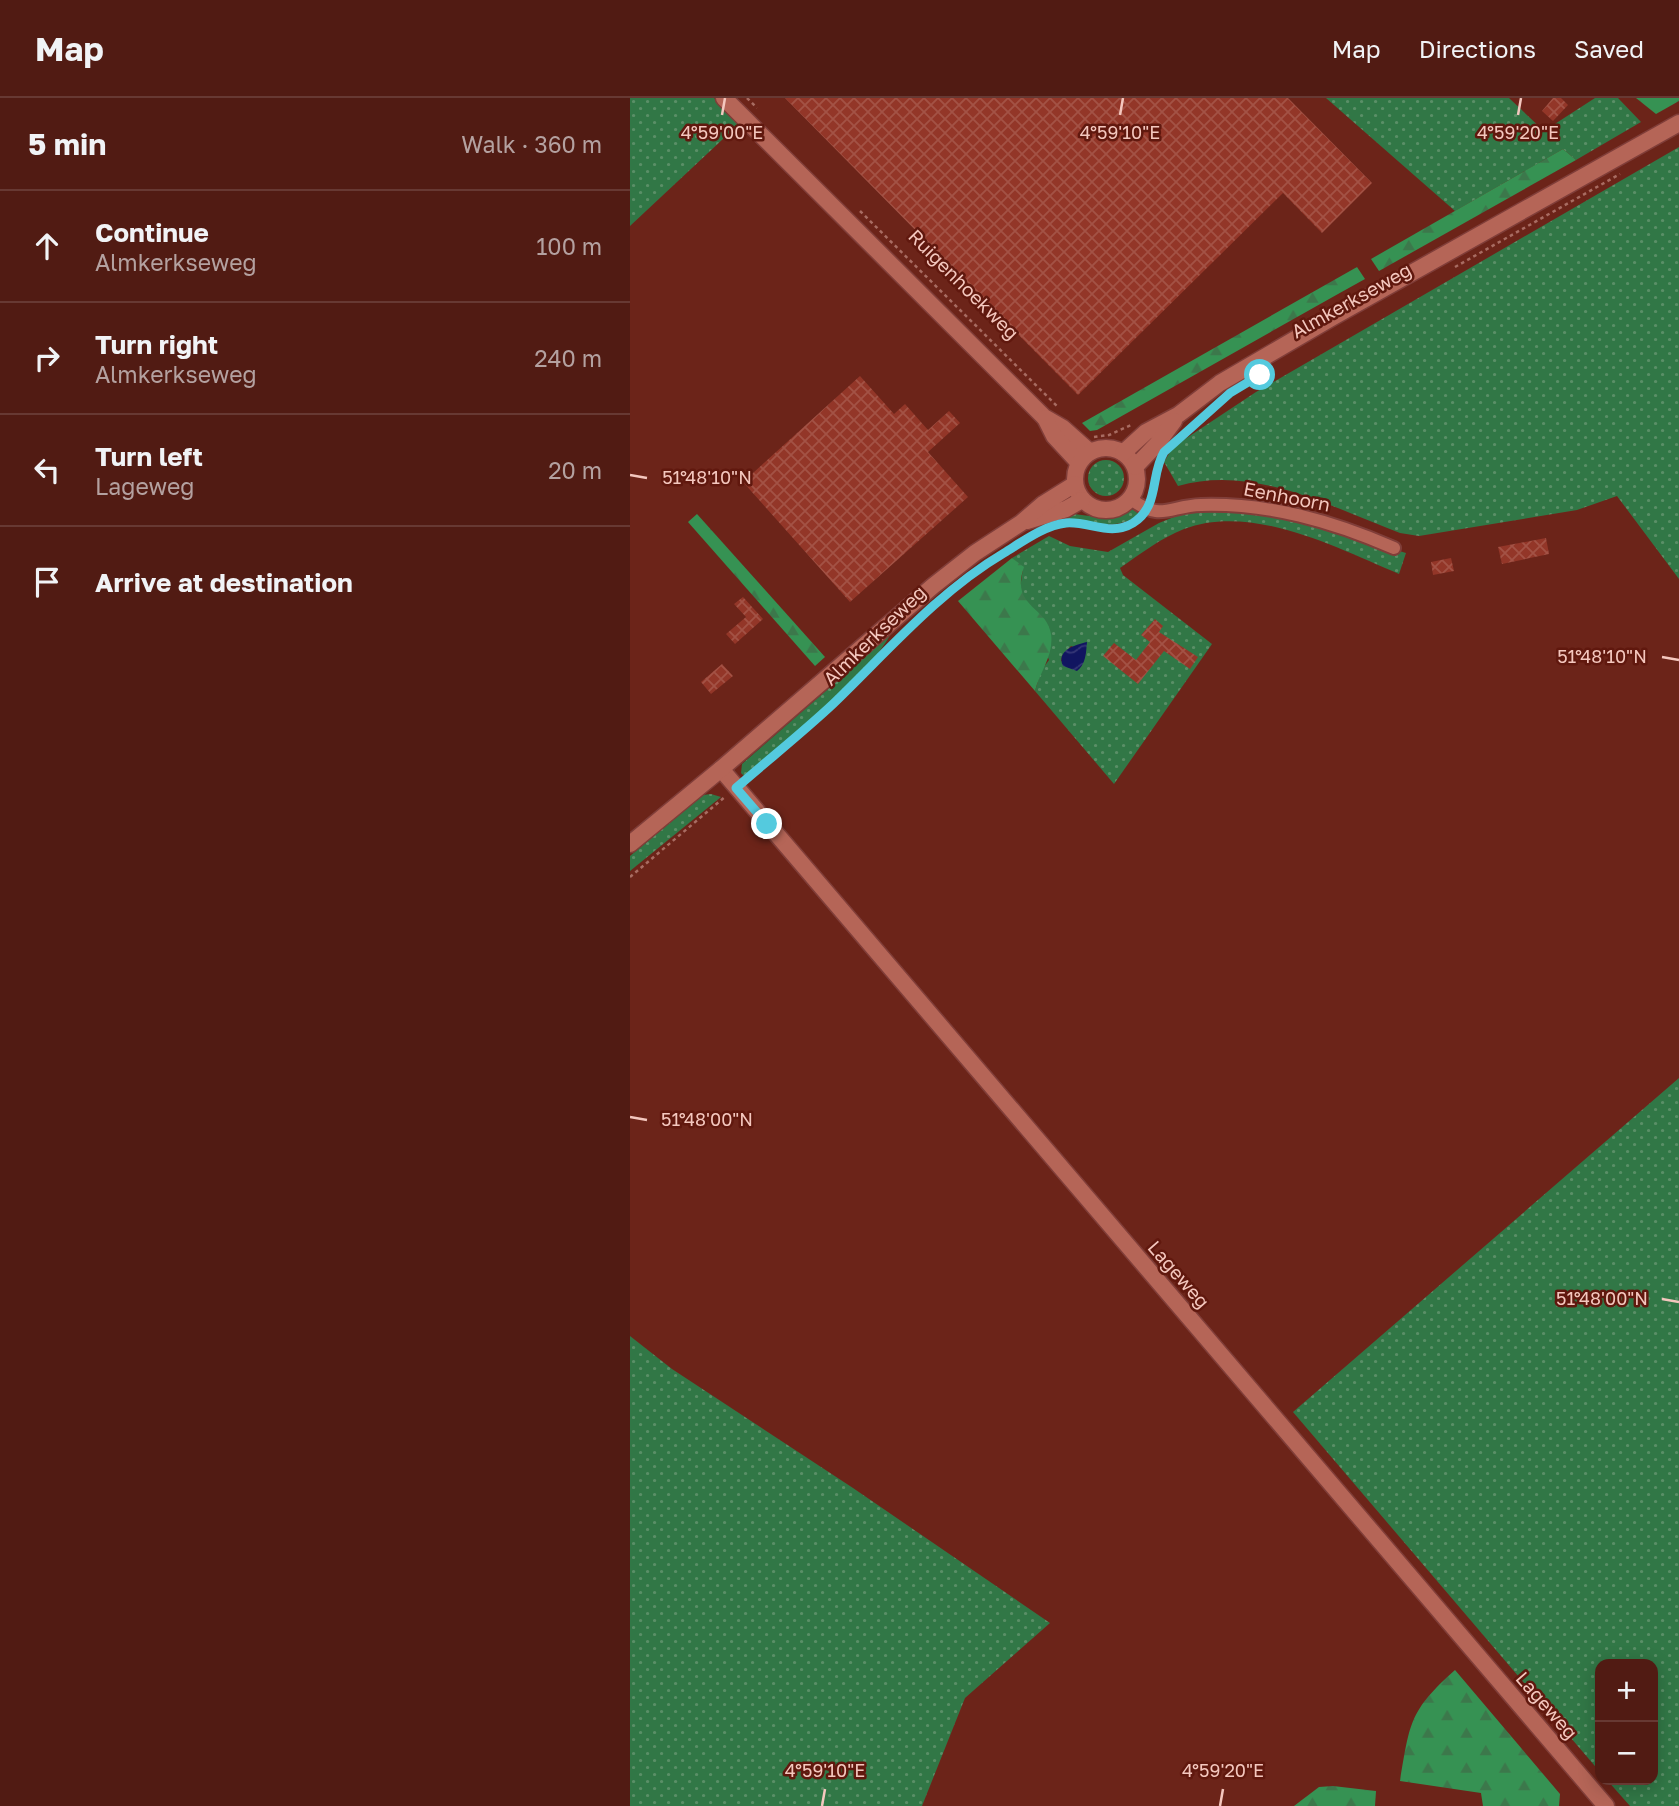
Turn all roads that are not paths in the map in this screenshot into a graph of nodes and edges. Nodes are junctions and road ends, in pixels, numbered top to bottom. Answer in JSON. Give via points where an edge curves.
{"nodes":[{"id":1,"x":724,"y":98,"type":"edge"},
{"id":2,"x":1679,"y":123,"type":"edge"},
{"id":3,"x":1156,"y":443,"type":"junction"},
{"id":4,"x":1087,"y":451,"type":"junction"},
{"id":5,"x":1123,"y":453,"type":"junction"},
{"id":6,"x":1135,"y":467,"type":"junction"},
{"id":7,"x":1075,"y":484,"type":"junction"},
{"id":8,"x":1131,"y":499,"type":"junction"},
{"id":9,"x":1083,"y":500,"type":"junction"},
{"id":10,"x":1021,"y":523,"type":"junction"},
{"id":11,"x":1394,"y":548,"type":"dead end"},
{"id":12,"x":721,"y":769,"type":"junction"},
{"id":13,"x":630,"y":844,"type":"edge"},
{"id":14,"x":1606,"y":1806,"type":"edge"}],
"edges":[{"from":1,"to":4,"type":"street","name":"Ruigenhoekweg","via":[[1044,417],[1054,436]]},
{"from":2,"to":3,"type":"street","name":"Almkerkseweg","via":[[1220,383],[1178,415]]},
{"from":3,"to":5,"type":"street","name":"Almkerkseweg"},
{"from":3,"to":6,"type":"street","name":"Almkerkseweg"},
{"from":4,"to":5,"type":"street","via":[[1112,448]]},
{"from":4,"to":7,"type":"street"},
{"from":5,"to":6,"type":"street"},
{"from":6,"to":8,"type":"street","via":[[1137,484]]},
{"from":7,"to":9,"type":"street"},
{"from":7,"to":10,"type":"street","name":"Almkerkseweg"},
{"from":8,"to":9,"type":"street","via":[[1112,510],[1091,507]]},
{"from":8,"to":11,"type":"street","name":"Eenhoorn","via":[[1146,510],[1163,512],[1194,505],[1256,506],[1348,528]]},
{"from":9,"to":10,"type":"street","name":"Almkerkseweg"},
{"from":10,"to":12,"type":"street","name":"Almkerkseweg","via":[[933,586]]},
{"from":12,"to":13,"type":"street","name":"Almkerkseweg"},
{"from":12,"to":14,"type":"street","name":"Lageweg"}]}
